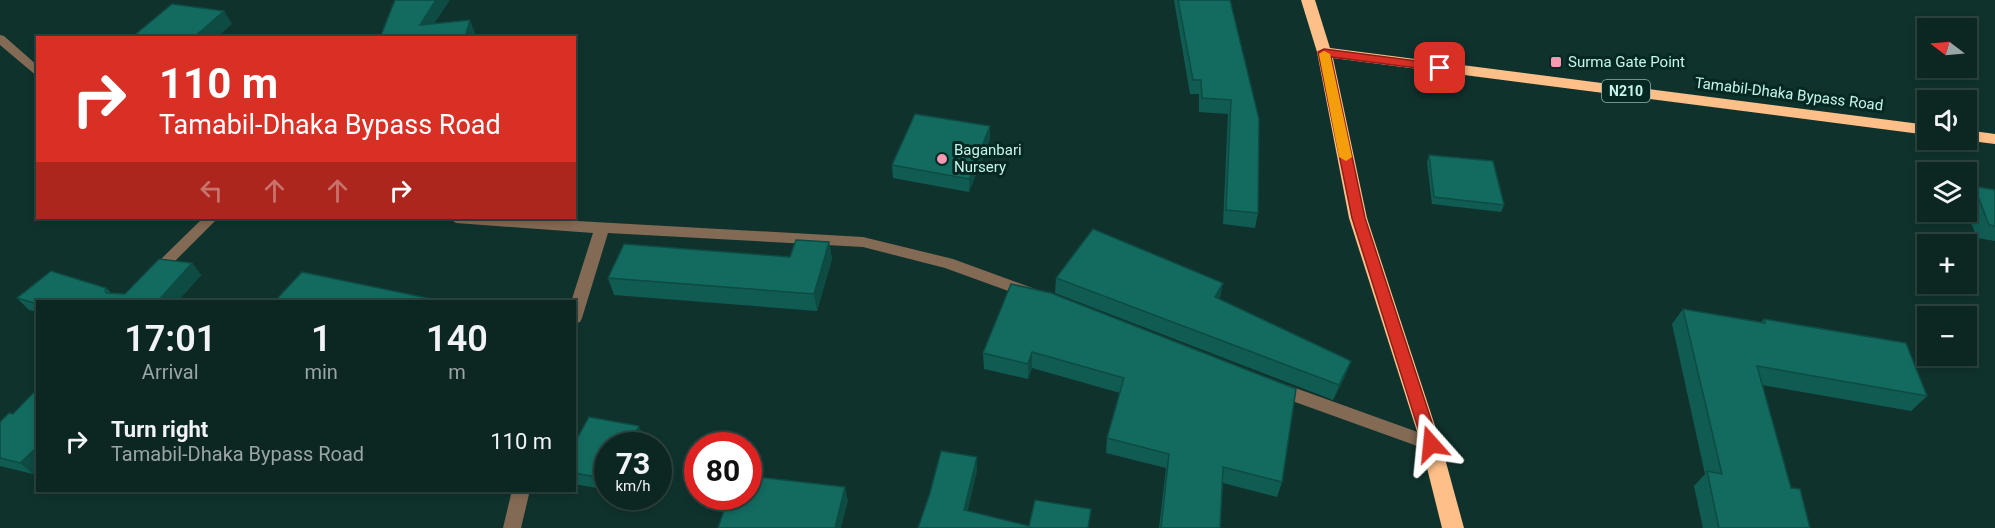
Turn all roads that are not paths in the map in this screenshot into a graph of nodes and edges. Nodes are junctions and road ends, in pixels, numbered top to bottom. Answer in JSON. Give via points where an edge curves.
{"nodes":[{"id":1,"x":1308,"y":0,"type":"edge"},
{"id":2,"x":0,"y":39,"type":"edge"},
{"id":3,"x":1324,"y":52,"type":"junction"},
{"id":4,"x":36,"y":71,"type":"edge"},
{"id":5,"x":1917,"y":129,"type":"edge"},
{"id":6,"x":1977,"y":137,"type":"edge"},
{"id":7,"x":1995,"y":139,"type":"edge"},
{"id":8,"x":210,"y":219,"type":"edge"},
{"id":9,"x":471,"y":219,"type":"edge"},
{"id":10,"x":602,"y":228,"type":"junction"},
{"id":11,"x":1045,"y":298,"type":"edge"},
{"id":12,"x":126,"y":300,"type":"edge"},
{"id":13,"x":576,"y":312,"type":"edge"},
{"id":14,"x":1261,"y":382,"type":"edge"},
{"id":15,"x":1431,"y":444,"type":"junction"},
{"id":16,"x":520,"y":492,"type":"edge"},
{"id":17,"x":512,"y":528,"type":"edge"},
{"id":18,"x":1453,"y":528,"type":"edge"}],
"edges":[{"from":1,"to":3,"type":"highway"},
{"from":2,"to":4,"type":"street"},
{"from":3,"to":5,"type":"highway","name":"Tamabil-Dhaka Bypass Road","number":"N210"},
{"from":3,"to":15,"type":"highway","via":[[1358,218]]},
{"from":6,"to":7,"type":"highway"},
{"from":8,"to":12,"type":"street"},
{"from":9,"to":10,"type":"street"},
{"from":10,"to":11,"type":"street","via":[[863,242],[948,263]]},
{"from":10,"to":13,"type":"street"},
{"from":14,"to":15,"type":"street"},
{"from":15,"to":18,"type":"highway"},
{"from":16,"to":17,"type":"street"}]}
